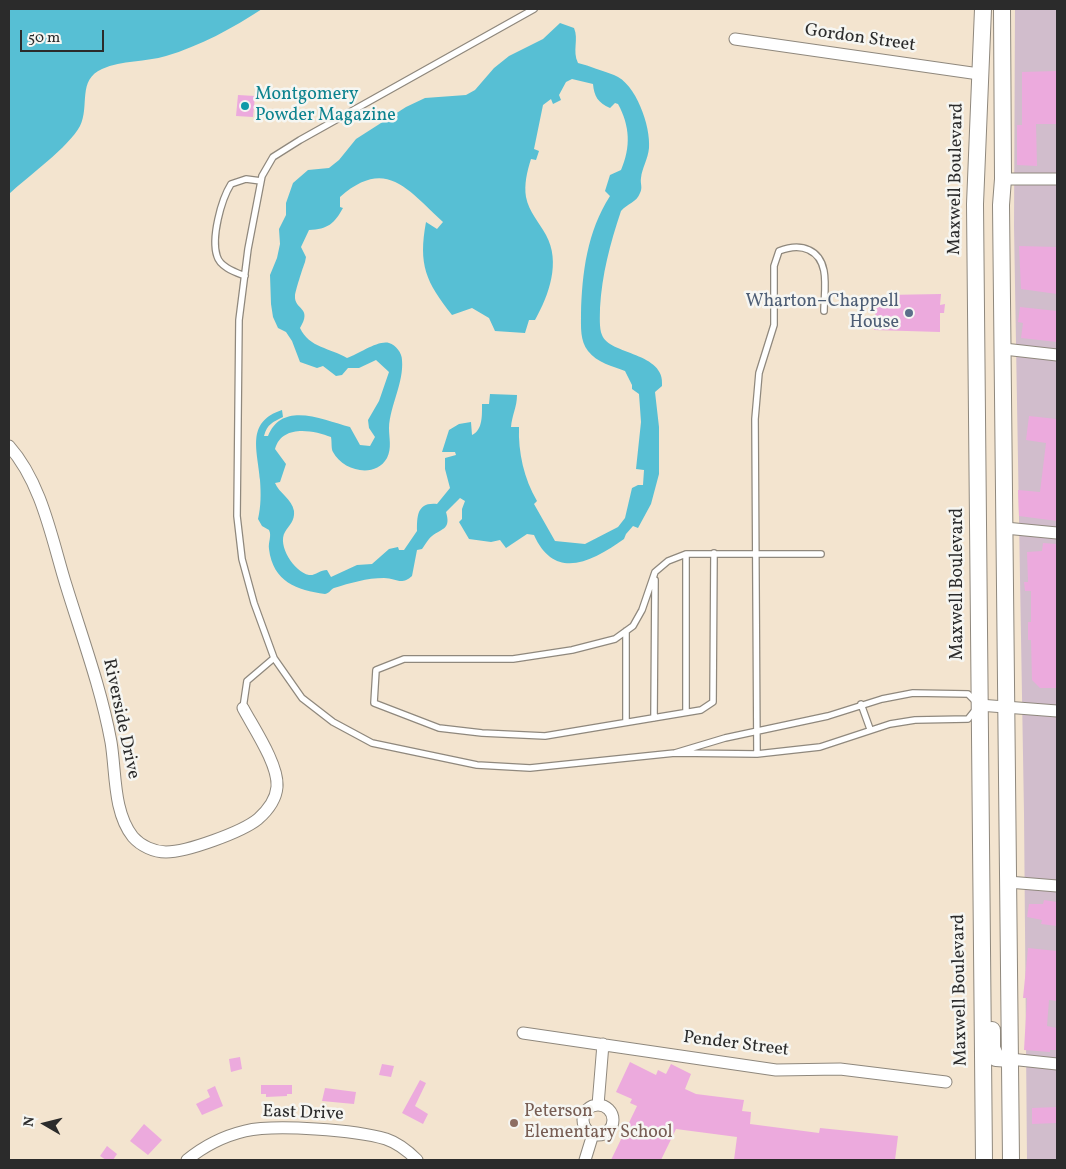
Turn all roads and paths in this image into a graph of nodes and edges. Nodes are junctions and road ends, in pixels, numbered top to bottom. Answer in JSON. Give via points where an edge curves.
{"nodes":[{"id":1,"x":534,"y":9,"type":"edge"},
{"id":2,"x":983,"y":9,"type":"edge"},
{"id":3,"x":1002,"y":9,"type":"edge"},
{"id":4,"x":735,"y":39,"type":"dead end"},
{"id":5,"x":979,"y":74,"type":"junction"},
{"id":6,"x":1003,"y":179,"type":"junction"},
{"id":7,"x":1057,"y":179,"type":"edge"},
{"id":8,"x":261,"y":180,"type":"junction"},
{"id":9,"x":245,"y":276,"type":"junction"},
{"id":10,"x":824,"y":311,"type":"dead end"},
{"id":11,"x":1004,"y":349,"type":"junction"},
{"id":12,"x":1057,"y":355,"type":"edge"},
{"id":13,"x":9,"y":446,"type":"edge"},
{"id":14,"x":1005,"y":528,"type":"junction"},
{"id":15,"x":1057,"y":533,"type":"edge"},
{"id":16,"x":714,"y":553,"type":"junction"},
{"id":17,"x":755,"y":553,"type":"junction"},
{"id":18,"x":686,"y":554,"type":"junction"},
{"id":19,"x":821,"y":554,"type":"dead end"},
{"id":20,"x":655,"y":572,"type":"junction"},
{"id":21,"x":626,"y":631,"type":"junction"},
{"id":22,"x":274,"y":658,"type":"junction"},
{"id":23,"x":861,"y":704,"type":"junction"},
{"id":24,"x":979,"y":705,"type":"junction"},
{"id":25,"x":1007,"y":706,"type":"junction"},
{"id":26,"x":243,"y":708,"type":"joint"},
{"id":27,"x":1057,"y":711,"type":"edge"},
{"id":28,"x":686,"y":712,"type":"junction"},
{"id":29,"x":654,"y":718,"type":"junction"},
{"id":30,"x":626,"y":722,"type":"junction"},
{"id":31,"x":870,"y":729,"type":"junction"},
{"id":32,"x":756,"y":731,"type":"junction"},
{"id":33,"x":675,"y":753,"type":"junction"},
{"id":34,"x":757,"y":754,"type":"junction"},
{"id":35,"x":1008,"y":882,"type":"junction"},
{"id":36,"x":1057,"y":886,"type":"edge"},
{"id":37,"x":982,"y":1000,"type":"junction"},
{"id":38,"x":523,"y":1033,"type":"dead end"},
{"id":39,"x":603,"y":1044,"type":"junction"},
{"id":40,"x":1010,"y":1059,"type":"junction"},
{"id":41,"x":1057,"y":1064,"type":"edge"},
{"id":42,"x":946,"y":1082,"type":"dead end"},
{"id":43,"x":598,"y":1105,"type":"junction"},
{"id":44,"x":593,"y":1134,"type":"junction"},
{"id":45,"x":188,"y":1160,"type":"edge"},
{"id":46,"x":417,"y":1160,"type":"edge"},
{"id":47,"x":585,"y":1160,"type":"edge"},
{"id":48,"x":984,"y":1160,"type":"edge"},
{"id":49,"x":1012,"y":1160,"type":"edge"}],
"edges":[{"from":1,"to":8,"type":"lane","via":[[300,140],[273,157]]},
{"from":2,"to":5,"type":"main road","name":"Maxwell Boulevard"},
{"from":3,"to":6,"type":"main road"},
{"from":4,"to":5,"type":"street","name":"Gordon Street"},
{"from":5,"to":24,"type":"main road","name":"Maxwell Boulevard","via":[[975,204]]},
{"from":6,"to":7,"type":"street"},
{"from":6,"to":11,"type":"main road"},
{"from":8,"to":9,"type":"lane"},
{"from":8,"to":9,"type":"lane","via":[[246,179],[231,184],[222,198],[217,258],[229,270]]},
{"from":9,"to":22,"type":"lane","via":[[239,320],[237,516],[242,559]]},
{"from":10,"to":17,"type":"lane","via":[[824,265],[818,254],[803,247],[787,247],[779,251],[774,266],[774,325],[759,373],[755,419]]},
{"from":11,"to":12,"type":"street"},
{"from":11,"to":14,"type":"main road"},
{"from":13,"to":26,"type":"street","name":"Riverside Drive","via":[[34,488],[96,680],[111,742],[119,806],[127,827],[148,848],[182,851],[259,818],[271,804],[277,785],[274,768]]},
{"from":14,"to":15,"type":"street"},
{"from":14,"to":25,"type":"main road"},
{"from":16,"to":17,"type":"lane"},
{"from":16,"to":18,"type":"lane"},
{"from":16,"to":28,"type":"lane","via":[[713,702],[701,710]]},
{"from":17,"to":19,"type":"lane"},
{"from":17,"to":32,"type":"lane"},
{"from":18,"to":20,"type":"lane","via":[[668,561]]},
{"from":18,"to":28,"type":"lane"},
{"from":20,"to":21,"type":"lane","via":[[642,610],[633,626]]},
{"from":20,"to":29,"type":"lane"},
{"from":21,"to":30,"type":"lane"},
{"from":21,"to":30,"type":"lane","via":[[615,639],[572,650],[513,659],[404,660],[376,670],[374,703],[438,728],[482,734],[545,736]]},
{"from":22,"to":26,"type":"lane","via":[[246,681]]},
{"from":22,"to":33,"type":"lane","via":[[302,698],[333,722],[372,743],[477,765],[530,768]]},
{"from":23,"to":24,"type":"lane","via":[[913,693],[957,693],[968,694]]},
{"from":23,"to":31,"type":"lane"},
{"from":23,"to":32,"type":"lane","via":[[828,716]]},
{"from":24,"to":25,"type":"street"},
{"from":24,"to":31,"type":"lane","via":[[968,719],[915,720]]},
{"from":24,"to":37,"type":"main road","name":"Maxwell Boulevard"},
{"from":25,"to":27,"type":"street"},
{"from":25,"to":35,"type":"main road"},
{"from":28,"to":29,"type":"lane"},
{"from":29,"to":30,"type":"lane"},
{"from":31,"to":34,"type":"lane","via":[[820,747]]},
{"from":32,"to":33,"type":"lane"},
{"from":32,"to":34,"type":"lane"},
{"from":33,"to":34,"type":"lane"},
{"from":35,"to":36,"type":"street"},
{"from":35,"to":40,"type":"main road"},
{"from":37,"to":40,"type":"main road","via":[[996,1058]]},
{"from":37,"to":48,"type":"main road","name":"Maxwell Boulevard"},
{"from":38,"to":39,"type":"street","name":"Pender Street"},
{"from":39,"to":42,"type":"street","name":"Pender Street","via":[[776,1070],[840,1069]]},
{"from":39,"to":43,"type":"street"},
{"from":40,"to":41,"type":"street"},
{"from":40,"to":49,"type":"main road"},
{"from":43,"to":44,"type":"street","via":[[587,1110],[583,1121]]},
{"from":43,"to":44,"type":"street","via":[[608,1110],[613,1120],[609,1131]]},
{"from":44,"to":47,"type":"street"},
{"from":45,"to":46,"type":"street","name":"East Drive","via":[[204,1148],[234,1134],[275,1127],[374,1136],[400,1146]]}]}
